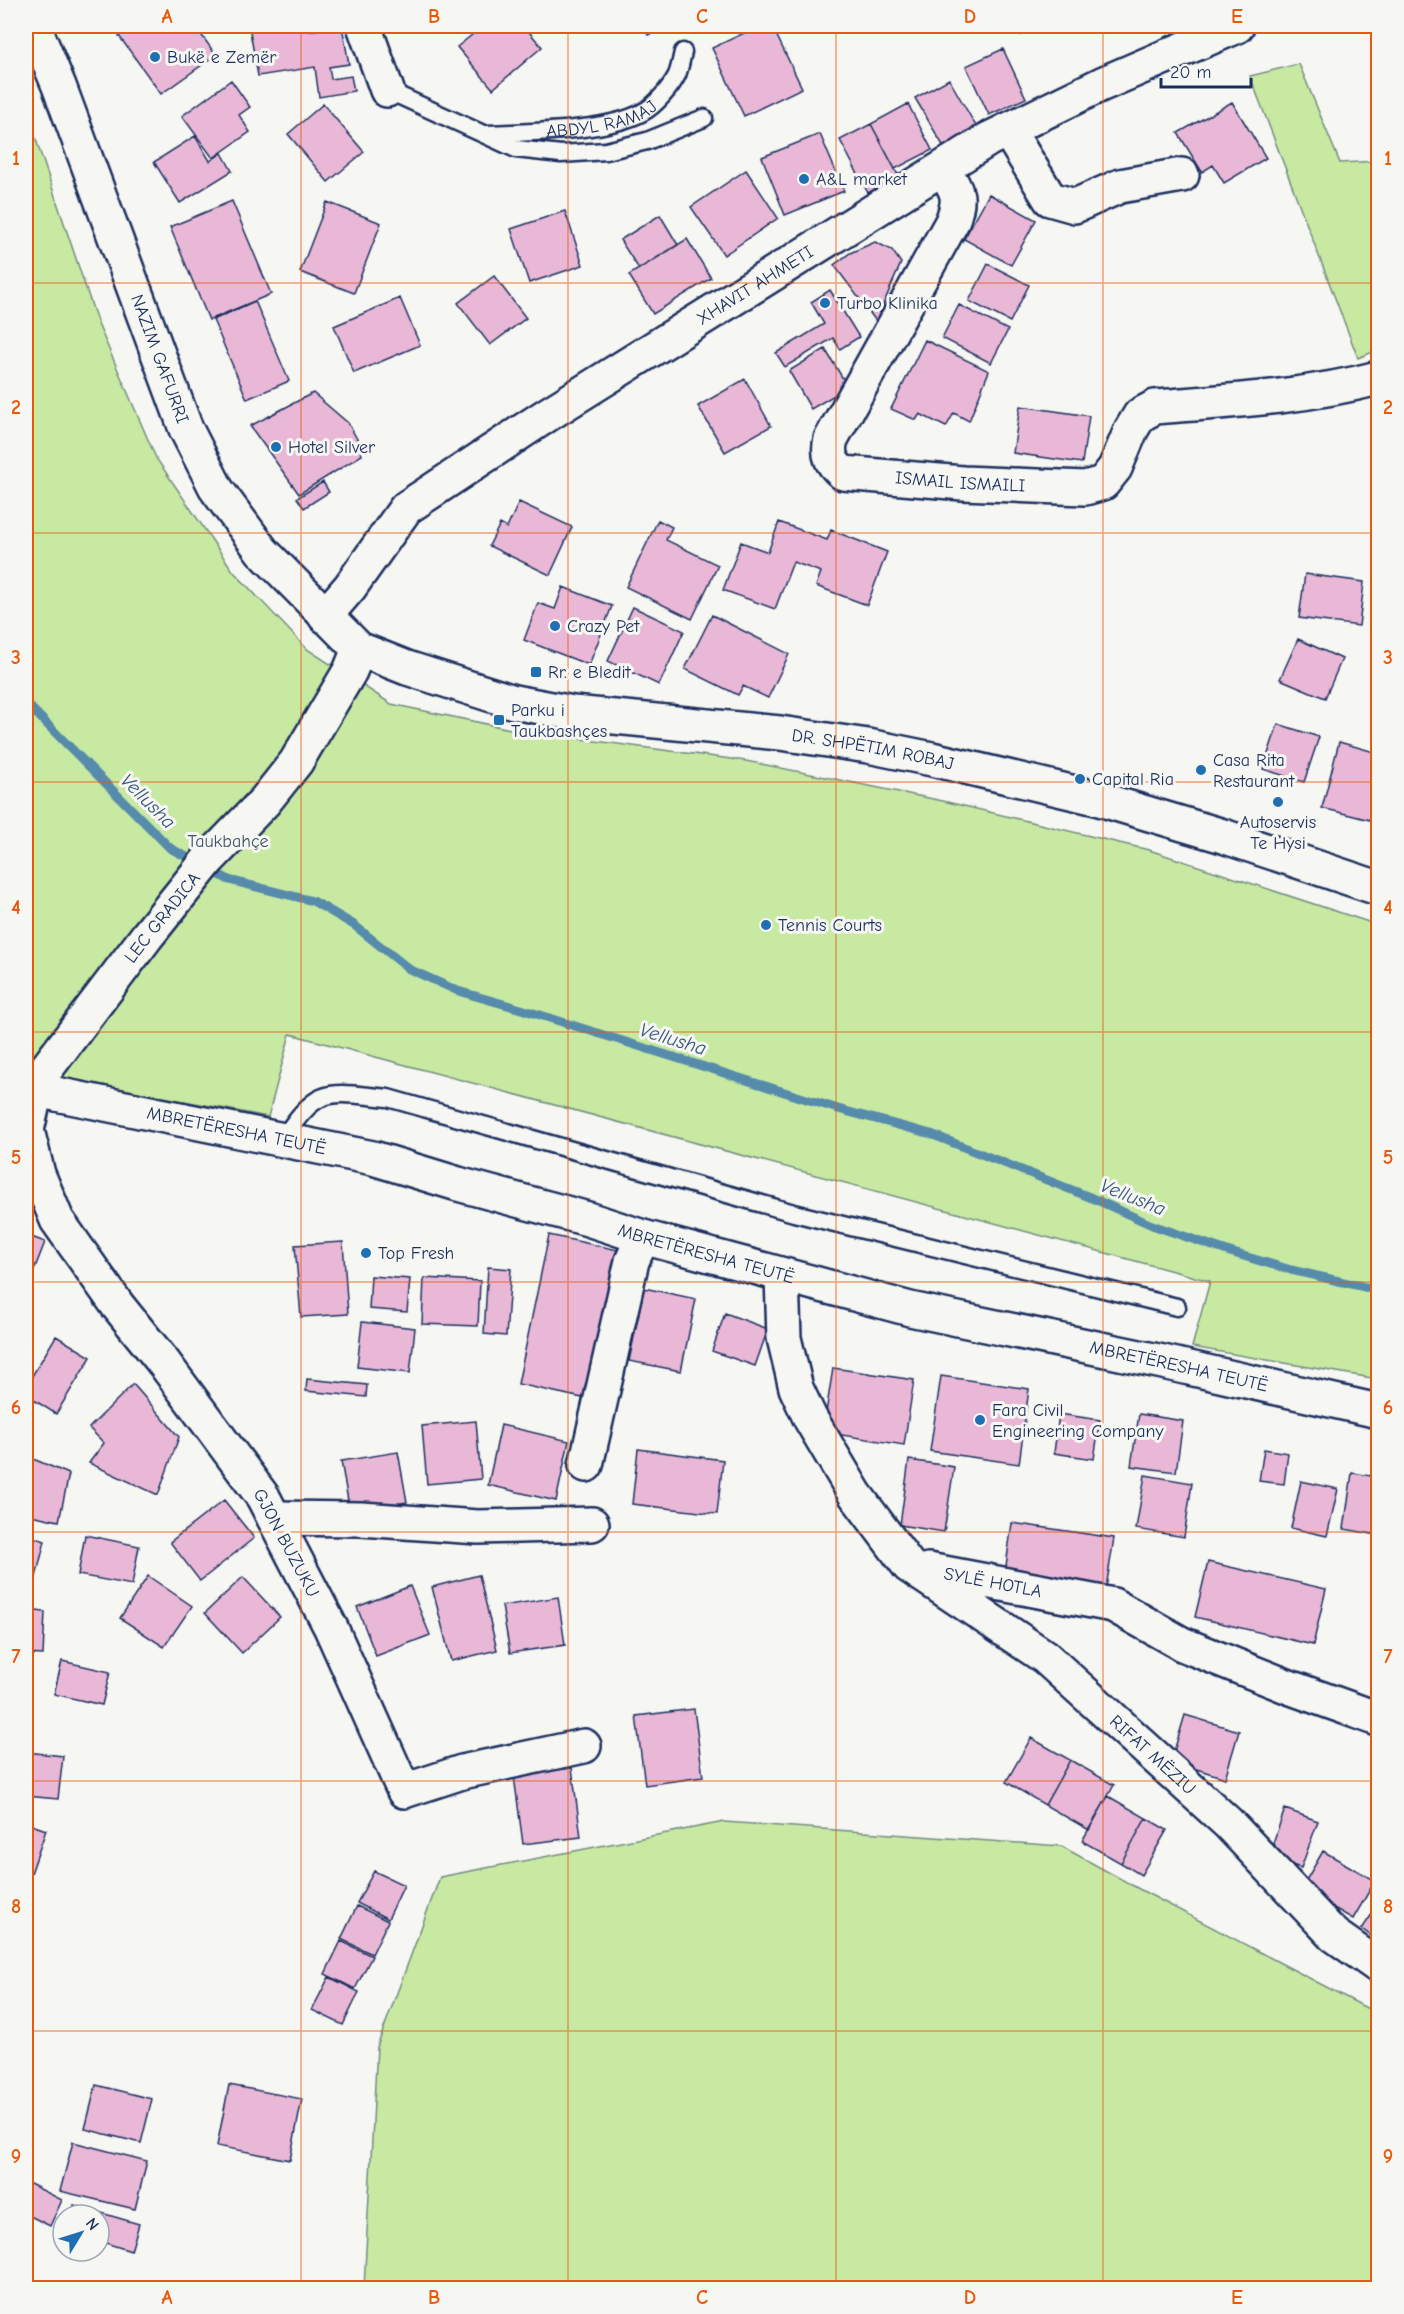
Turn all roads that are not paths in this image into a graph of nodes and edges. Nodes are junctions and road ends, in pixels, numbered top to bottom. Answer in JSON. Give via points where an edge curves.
{"nodes":[{"id":1,"x":34,"y":26,"type":"edge"},
{"id":2,"x":364,"y":26,"type":"edge"},
{"id":3,"x":1237,"y":26,"type":"edge"},
{"id":4,"x":683,"y":52,"type":"dead end"},
{"id":5,"x":387,"y":90,"type":"joint"},
{"id":6,"x":704,"y":118,"type":"dead end"},
{"id":7,"x":1008,"y":130,"type":"junction"},
{"id":8,"x":487,"y":134,"type":"junction"},
{"id":9,"x":943,"y":169,"type":"junction"},
{"id":10,"x":1182,"y":174,"type":"dead end"},
{"id":11,"x":1378,"y":378,"type":"edge"},
{"id":12,"x":326,"y":616,"type":"junction"},
{"id":13,"x":359,"y":649,"type":"junction"},
{"id":14,"x":1378,"y":888,"type":"edge"},
{"id":15,"x":31,"y":1094,"type":"edge"},
{"id":16,"x":282,"y":1140,"type":"junction"},
{"id":17,"x":643,"y":1237,"type":"junction"},
{"id":18,"x":782,"y":1276,"type":"junction"},
{"id":19,"x":1177,"y":1307,"type":"dead end"},
{"id":20,"x":1378,"y":1411,"type":"edge"},
{"id":21,"x":586,"y":1465,"type":"dead end"},
{"id":22,"x":274,"y":1518,"type":"junction"},
{"id":23,"x":592,"y":1524,"type":"dead end"},
{"id":24,"x":909,"y":1566,"type":"junction"},
{"id":25,"x":1378,"y":1719,"type":"edge"},
{"id":26,"x":584,"y":1746,"type":"dead end"},
{"id":27,"x":1378,"y":1966,"type":"edge"}],
"edges":[{"from":1,"to":12,"type":"street","name":"NAZIM GAFURRI","via":[[201,461],[217,490],[262,551]]},
{"from":2,"to":5,"type":"street","name":"ABDYL RAMAJ"},
{"from":3,"to":7,"type":"street","name":"XHAVIT AHMETI","via":[[1102,84]]},
{"from":4,"to":8,"type":"lane","name":"ABDYL RAMAJ","via":[[677,76],[644,112],[611,123]]},
{"from":5,"to":8,"type":"lane","name":"ABDYL RAMAJ"},
{"from":6,"to":8,"type":"lane","name":"ABDYL RAMAJ","via":[[647,141],[606,151],[561,154],[516,149]]},
{"from":7,"to":9,"type":"street","name":"XHAVIT AHMETI"},
{"from":7,"to":10,"type":"street","via":[[1050,199],[1066,204],[1075,206],[1120,186]]},
{"from":9,"to":11,"type":"street","name":"ISMAIL ISMAILI","via":[[957,190],[958,205],[831,439],[828,451],[833,464],[843,473],[1085,488],[1103,483],[1115,468],[1140,415],[1155,407],[1283,396]]},
{"from":9,"to":12,"type":"street","name":"XHAVIT AHMETI","via":[[547,415],[406,508]]},
{"from":12,"to":13,"type":"street","name":"NAZIM GAFURRI"},
{"from":13,"to":14,"type":"street","name":"DR. SHPËTIM ROBAJ","via":[[514,702],[613,718],[780,733],[932,759],[1096,798]]},
{"from":13,"to":15,"type":"street","name":"LEC GRADICA","via":[[296,762],[147,936]]},
{"from":15,"to":16,"type":"street","name":"MBRETËRESHA TEUTË"},
{"from":15,"to":22,"type":"street","name":"GJON BUZUKU","via":[[27,1131],[38,1174],[57,1220],[263,1497]]},
{"from":16,"to":17,"type":"street","name":"MBRETËRESHA TEUTË","via":[[373,1158]]},
{"from":16,"to":19,"type":"lane","via":[[300,1113],[317,1098],[338,1093],[388,1098],[794,1213]]},
{"from":17,"to":18,"type":"street","name":"MBRETËRESHA TEUTË"},
{"from":17,"to":21,"type":"street","via":[[632,1261]]},
{"from":18,"to":20,"type":"street","name":"MBRETËRESHA TEUTË","via":[[910,1309]]},
{"from":18,"to":24,"type":"street","via":[[784,1338],[796,1388],[855,1494]]},
{"from":22,"to":23,"type":"street","via":[[478,1527]]},
{"from":22,"to":26,"type":"street","name":"GJON BUZUKU","via":[[331,1628],[404,1791],[462,1772]]},
{"from":24,"to":25,"type":"street","name":"SYLË HOTLA","via":[[1113,1605],[1182,1644]]},
{"from":24,"to":27,"type":"street","name":"RIFAT MËZIU","via":[[1045,1657],[1228,1823],[1334,1935]]}]}
